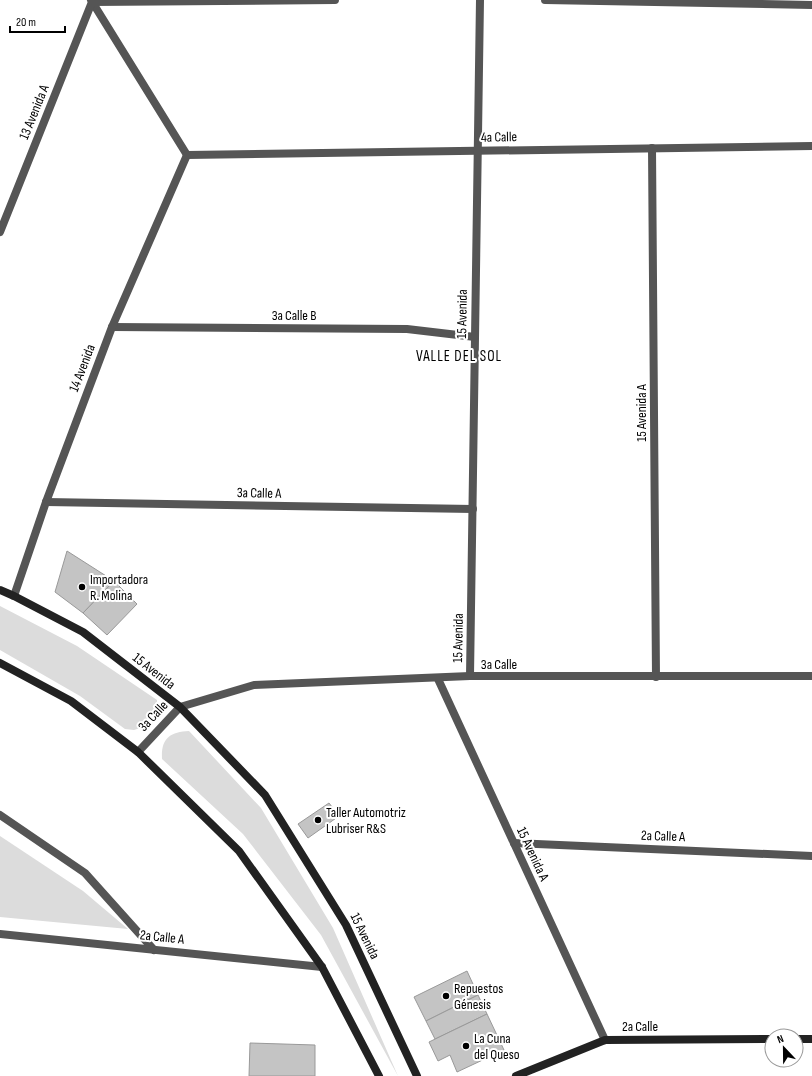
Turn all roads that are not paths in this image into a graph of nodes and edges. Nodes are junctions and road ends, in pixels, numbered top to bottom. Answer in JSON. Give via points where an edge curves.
{"nodes":[{"id":1,"x":335,"y":0,"type":"edge"},
{"id":2,"x":480,"y":0,"type":"edge"},
{"id":3,"x":545,"y":0,"type":"edge"},
{"id":4,"x":92,"y":1,"type":"edge"},
{"id":5,"x":812,"y":6,"type":"edge"},
{"id":6,"x":812,"y":146,"type":"edge"},
{"id":7,"x":652,"y":148,"type":"junction"},
{"id":8,"x":478,"y":151,"type":"junction"},
{"id":9,"x":187,"y":155,"type":"junction"},
{"id":10,"x":0,"y":232,"type":"edge"},
{"id":11,"x":112,"y":327,"type":"junction"},
{"id":12,"x":475,"y":337,"type":"junction"},
{"id":13,"x":46,"y":502,"type":"junction"},
{"id":14,"x":472,"y":509,"type":"junction"},
{"id":15,"x":0,"y":590,"type":"edge"},
{"id":16,"x":14,"y":596,"type":"junction"},
{"id":17,"x":0,"y":663,"type":"edge"},
{"id":18,"x":470,"y":676,"type":"junction"},
{"id":19,"x":812,"y":676,"type":"edge"},
{"id":20,"x":656,"y":678,"type":"junction"},
{"id":21,"x":438,"y":679,"type":"junction"},
{"id":22,"x":180,"y":707,"type":"junction"},
{"id":23,"x":138,"y":752,"type":"junction"},
{"id":24,"x":0,"y":815,"type":"edge"},
{"id":25,"x":514,"y":843,"type":"junction"},
{"id":26,"x":812,"y":856,"type":"edge"},
{"id":27,"x":0,"y":934,"type":"edge"},
{"id":28,"x":154,"y":950,"type":"junction"},
{"id":29,"x":322,"y":967,"type":"junction"},
{"id":30,"x":764,"y":1039,"type":"edge"},
{"id":31,"x":605,"y":1040,"type":"junction"},
{"id":32,"x":379,"y":1076,"type":"edge"},
{"id":33,"x":418,"y":1076,"type":"edge"},
{"id":34,"x":516,"y":1076,"type":"edge"}],
"edges":[{"from":1,"to":4,"type":"street"},
{"from":2,"to":8,"type":"street","name":"15 Avenida"},
{"from":3,"to":5,"type":"street"},
{"from":4,"to":9,"type":"street"},
{"from":4,"to":10,"type":"street","name":"13 Avenida A"},
{"from":6,"to":7,"type":"street","name":"4a Calle"},
{"from":7,"to":8,"type":"street","name":"4a Calle"},
{"from":7,"to":20,"type":"street","name":"15 Avenida A"},
{"from":8,"to":9,"type":"street","name":"4a Calle"},
{"from":8,"to":12,"type":"street","name":"15 Avenida"},
{"from":9,"to":11,"type":"street","name":"14 Avenida"},
{"from":11,"to":12,"type":"street","name":"3a Calle B","via":[[407,329]]},
{"from":11,"to":13,"type":"street","name":"14 Avenida"},
{"from":12,"to":14,"type":"street","name":"15 Avenida"},
{"from":13,"to":14,"type":"street","name":"3a Calle A"},
{"from":13,"to":16,"type":"street","name":"14 Avenida"},
{"from":14,"to":18,"type":"street","name":"15 Avenida"},
{"from":15,"to":16,"type":"main road","name":"15 Avenida"},
{"from":16,"to":22,"type":"main road","name":"15 Avenida","via":[[83,632]]},
{"from":17,"to":23,"type":"main road","via":[[71,701]]},
{"from":18,"to":20,"type":"street","name":"3a Calle"},
{"from":18,"to":21,"type":"street","name":"3a Calle"},
{"from":19,"to":20,"type":"street","name":"3a Calle"},
{"from":21,"to":22,"type":"street","name":"3a Calle","via":[[254,685]]},
{"from":21,"to":25,"type":"street","name":"15 Avenida A"},
{"from":22,"to":23,"type":"street","name":"3a Calle"},
{"from":22,"to":33,"type":"main road","name":"15 Avenida","via":[[265,795],[346,925]]},
{"from":23,"to":29,"type":"main road","via":[[239,851]]},
{"from":24,"to":28,"type":"street","via":[[85,873]]},
{"from":25,"to":26,"type":"street","name":"2a Calle A"},
{"from":25,"to":31,"type":"street","name":"15 Avenida A"},
{"from":27,"to":28,"type":"street","name":"2a Calle A"},
{"from":28,"to":29,"type":"street","name":"2a Calle A"},
{"from":29,"to":32,"type":"main road"},
{"from":30,"to":31,"type":"main road","name":"2a Calle"},
{"from":31,"to":34,"type":"main road","name":"2a Calle"}]}
